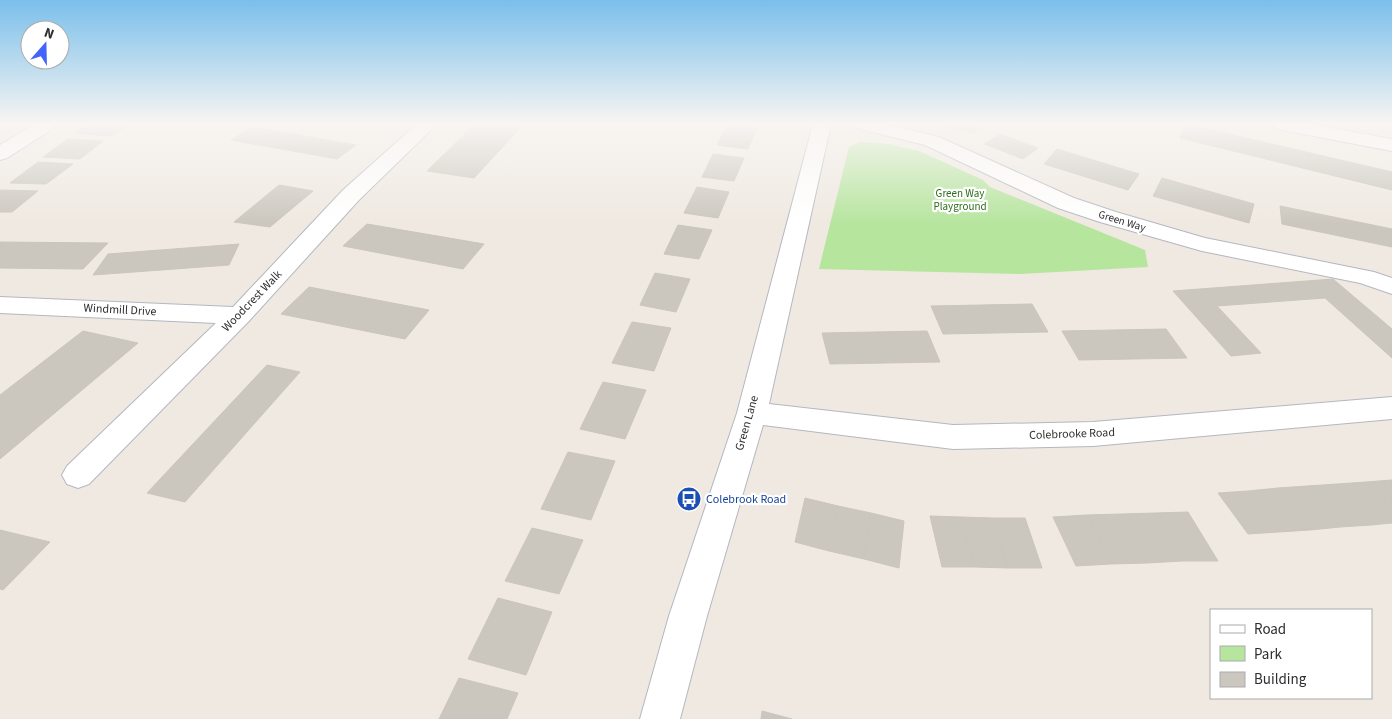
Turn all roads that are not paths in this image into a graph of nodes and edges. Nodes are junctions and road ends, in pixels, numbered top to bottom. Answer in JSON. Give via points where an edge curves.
{"nodes":[{"id":1,"x":391,"y":158,"type":"edge"},
{"id":2,"x":814,"y":158,"type":"edge"},
{"id":3,"x":966,"y":158,"type":"edge"},
{"id":4,"x":1392,"y":286,"type":"edge"},
{"id":5,"x":0,"y":305,"type":"edge"},
{"id":6,"x":239,"y":316,"type":"junction"},
{"id":7,"x":1392,"y":408,"type":"edge"},
{"id":8,"x":752,"y":413,"type":"junction"},
{"id":9,"x":78,"y":475,"type":"dead end"},
{"id":10,"x":660,"y":719,"type":"edge"}],
"edges":[{"from":1,"to":6,"type":"street","name":"Woodcrest Walk","via":[[351,195]]},
{"from":2,"to":8,"type":"street","name":"Green Lane"},
{"from":3,"to":4,"type":"street","name":"Green Way","via":[[1066,203],[1108,217],[1202,244],[1365,277]]},
{"from":5,"to":6,"type":"street","name":"Windmill Drive"},
{"from":6,"to":9,"type":"street","name":"Woodcrest Walk"},
{"from":7,"to":8,"type":"street","name":"Colebrooke Road","via":[[1093,434],[953,437]]},
{"from":8,"to":10,"type":"street","name":"Green Lane","via":[[688,616]]}]}
